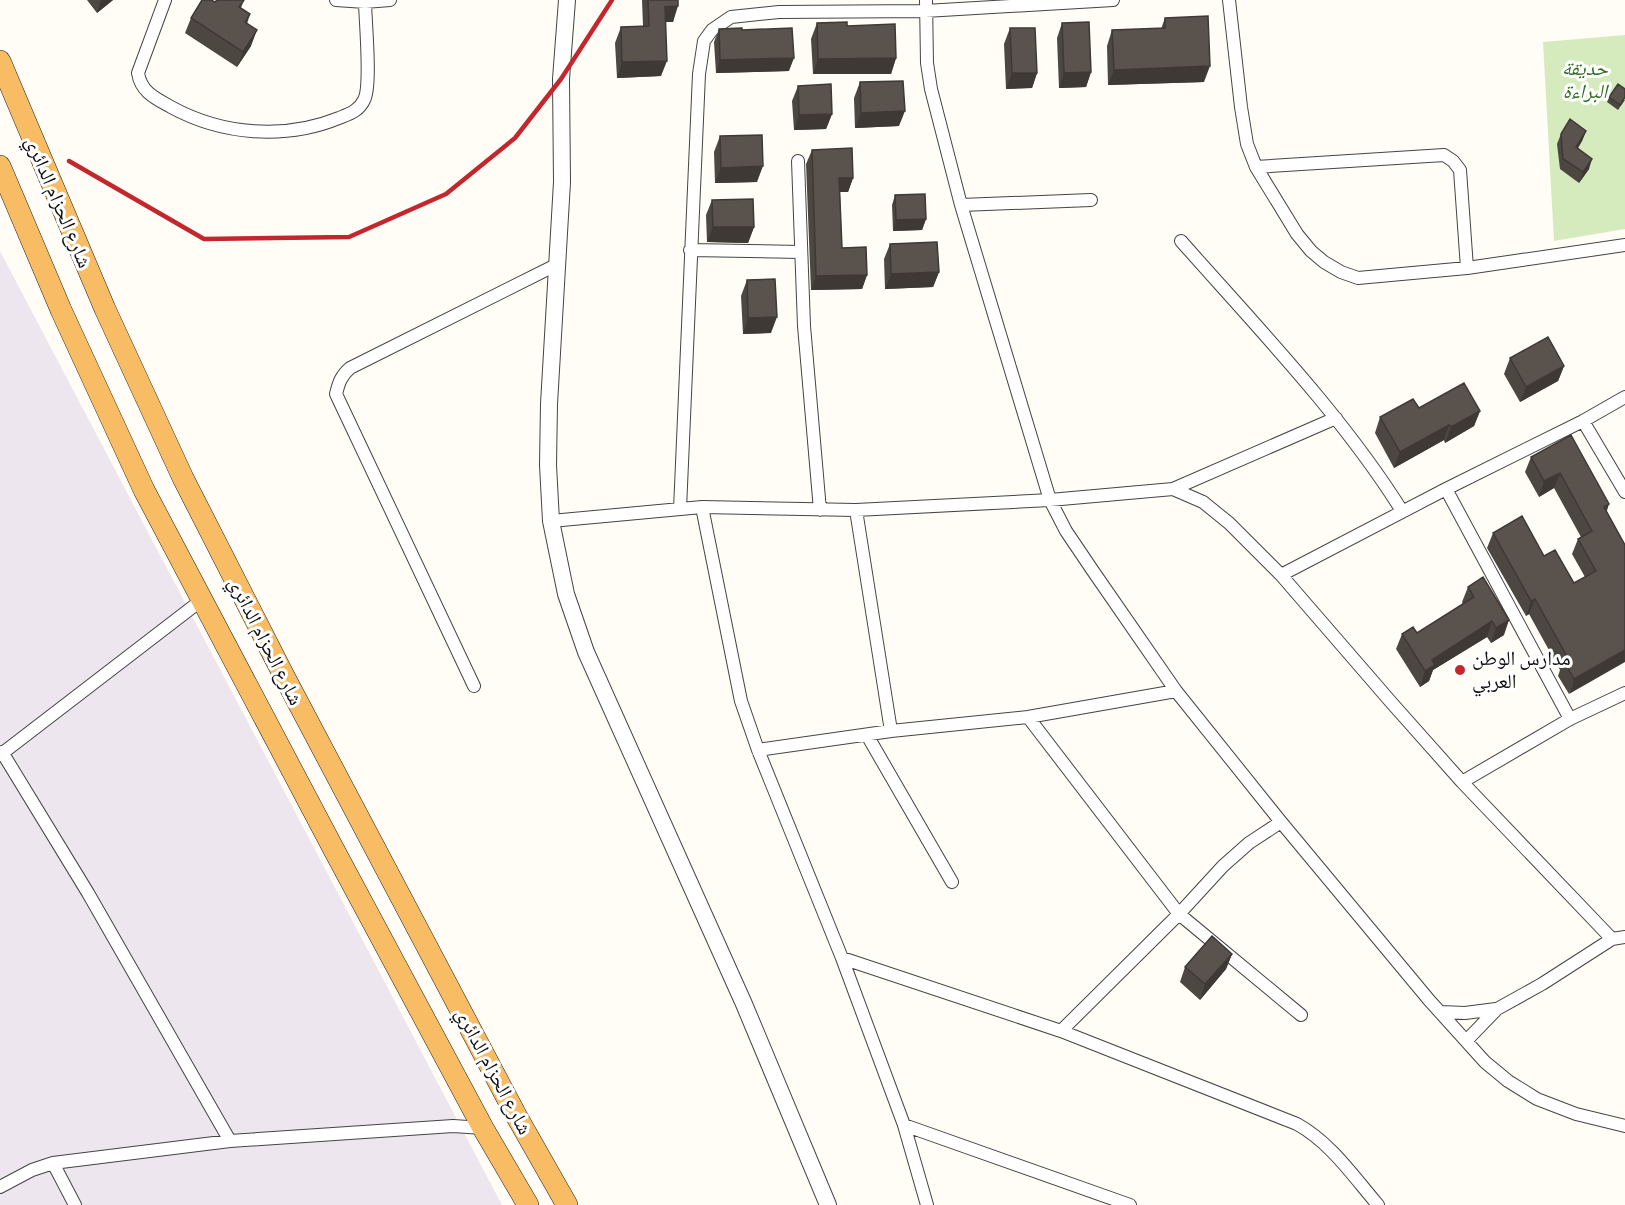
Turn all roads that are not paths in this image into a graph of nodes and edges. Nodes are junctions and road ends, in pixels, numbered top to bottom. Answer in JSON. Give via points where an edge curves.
{"nodes":[{"id":1,"x":165,"y":0,"type":"edge"},
{"id":2,"x":336,"y":0,"type":"edge"},
{"id":3,"x":390,"y":0,"type":"edge"},
{"id":4,"x":567,"y":0,"type":"edge"},
{"id":5,"x":1113,"y":0,"type":"edge"},
{"id":6,"x":1229,"y":0,"type":"edge"},
{"id":7,"x":365,"y":1,"type":"edge"},
{"id":8,"x":925,"y":6,"type":"edge"},
{"id":9,"x":0,"y":61,"type":"edge"},
{"id":10,"x":798,"y":161,"type":"dead end"},
{"id":11,"x":0,"y":166,"type":"edge"},
{"id":12,"x":1256,"y":167,"type":"junction"},
{"id":13,"x":1091,"y":201,"type":"dead end"},
{"id":14,"x":961,"y":205,"type":"junction"},
{"id":15,"x":1181,"y":241,"type":"dead end"},
{"id":16,"x":1625,"y":245,"type":"edge"},
{"id":17,"x":690,"y":250,"type":"junction"},
{"id":18,"x":801,"y":252,"type":"junction"},
{"id":19,"x":558,"y":264,"type":"junction"},
{"id":20,"x":1467,"y":268,"type":"junction"},
{"id":21,"x":1625,"y":397,"type":"edge"},
{"id":22,"x":1336,"y":418,"type":"junction"},
{"id":23,"x":1583,"y":421,"type":"junction"},
{"id":24,"x":1173,"y":489,"type":"junction"},
{"id":25,"x":1446,"y":489,"type":"junction"},
{"id":26,"x":1625,"y":492,"type":"edge"},
{"id":27,"x":1050,"y":500,"type":"junction"},
{"id":28,"x":702,"y":507,"type":"junction"},
{"id":29,"x":680,"y":509,"type":"junction"},
{"id":30,"x":820,"y":510,"type":"junction"},
{"id":31,"x":856,"y":510,"type":"junction"},
{"id":32,"x":1402,"y":511,"type":"junction"},
{"id":33,"x":551,"y":521,"type":"junction"},
{"id":34,"x":1281,"y":575,"type":"junction"},
{"id":35,"x":203,"y":600,"type":"junction"},
{"id":36,"x":474,"y":686,"type":"dead end"},
{"id":37,"x":1176,"y":691,"type":"junction"},
{"id":38,"x":1625,"y":693,"type":"edge"},
{"id":39,"x":1028,"y":717,"type":"junction"},
{"id":40,"x":1570,"y":719,"type":"junction"},
{"id":41,"x":891,"y":731,"type":"junction"},
{"id":42,"x":867,"y":735,"type":"junction"},
{"id":43,"x":758,"y":750,"type":"junction"},
{"id":44,"x":1,"y":754,"type":"edge"},
{"id":45,"x":1462,"y":782,"type":"junction"},
{"id":46,"x":1281,"y":822,"type":"junction"},
{"id":47,"x":952,"y":882,"type":"dead end"},
{"id":48,"x":1179,"y":914,"type":"junction"},
{"id":49,"x":1619,"y":938,"type":"edge"},
{"id":50,"x":842,"y":958,"type":"junction"},
{"id":51,"x":1497,"y":1009,"type":"junction"},
{"id":52,"x":1440,"y":1012,"type":"junction"},
{"id":53,"x":1301,"y":1015,"type":"dead end"},
{"id":54,"x":1061,"y":1031,"type":"junction"},
{"id":55,"x":1467,"y":1040,"type":"junction"},
{"id":56,"x":904,"y":1125,"type":"junction"},
{"id":57,"x":1625,"y":1126,"type":"edge"},
{"id":58,"x":483,"y":1128,"type":"junction"},
{"id":59,"x":230,"y":1141,"type":"junction"},
{"id":60,"x":53,"y":1163,"type":"junction"},
{"id":61,"x":0,"y":1187,"type":"edge"},
{"id":62,"x":75,"y":1205,"type":"edge"},
{"id":63,"x":528,"y":1205,"type":"edge"},
{"id":64,"x":567,"y":1205,"type":"edge"},
{"id":65,"x":828,"y":1205,"type":"edge"},
{"id":66,"x":927,"y":1205,"type":"edge"},
{"id":67,"x":1130,"y":1205,"type":"edge"},
{"id":68,"x":1378,"y":1205,"type":"edge"}],
"edges":[{"from":1,"to":7,"type":"street","via":[[138,73],[145,92],[209,125],[263,131],[324,124],[360,107],[368,91]]},
{"from":2,"to":7,"type":"street"},
{"from":3,"to":7,"type":"street"},
{"from":4,"to":19,"type":"street","via":[[561,79]]},
{"from":5,"to":8,"type":"street"},
{"from":6,"to":12,"type":"street","via":[[1241,107]]},
{"from":8,"to":14,"type":"street","via":[[931,89]]},
{"from":8,"to":17,"type":"street","via":[[731,16],[712,30],[704,41],[699,74]]},
{"from":9,"to":64,"type":"highway","name":"شارع الحزام الدائري","via":[[105,309],[183,478],[322,749]]},
{"from":10,"to":18,"type":"street"},
{"from":11,"to":35,"type":"highway","name":"شارع الحزام الدائري","via":[[144,490]]},
{"from":12,"to":20,"type":"street","via":[[1297,234],[1311,251],[1341,272],[1358,278]]},
{"from":12,"to":20,"type":"street","via":[[1444,155],[1460,170]]},
{"from":13,"to":14,"type":"street"},
{"from":14,"to":27,"type":"street"},
{"from":15,"to":22,"type":"street"},
{"from":16,"to":20,"type":"street"},
{"from":17,"to":18,"type":"street"},
{"from":17,"to":29,"type":"street"},
{"from":18,"to":30,"type":"street"},
{"from":19,"to":33,"type":"street","via":[[549,404]]},
{"from":19,"to":36,"type":"street","via":[[350,368],[343,374],[336,394]]},
{"from":21,"to":23,"type":"street"},
{"from":22,"to":24,"type":"street"},
{"from":22,"to":32,"type":"street"},
{"from":23,"to":25,"type":"street"},
{"from":23,"to":26,"type":"street"},
{"from":24,"to":27,"type":"street"},
{"from":24,"to":34,"type":"street","via":[[1203,502]]},
{"from":25,"to":32,"type":"street"},
{"from":25,"to":40,"type":"street"},
{"from":27,"to":31,"type":"street"},
{"from":27,"to":37,"type":"street","via":[[1092,571]]},
{"from":28,"to":29,"type":"street"},
{"from":28,"to":30,"type":"street"},
{"from":28,"to":43,"type":"street","via":[[741,700]]},
{"from":29,"to":33,"type":"street"},
{"from":30,"to":31,"type":"street"},
{"from":31,"to":41,"type":"street"},
{"from":32,"to":34,"type":"street"},
{"from":33,"to":65,"type":"street","via":[[566,594],[586,652],[744,1004]]},
{"from":34,"to":45,"type":"street"},
{"from":35,"to":44,"type":"street"},
{"from":35,"to":58,"type":"highway","name":"شارع الحزام الدائري"},
{"from":37,"to":39,"type":"street"},
{"from":37,"to":46,"type":"street"},
{"from":38,"to":40,"type":"street"},
{"from":39,"to":41,"type":"street"},
{"from":39,"to":48,"type":"street"},
{"from":40,"to":45,"type":"street"},
{"from":41,"to":42,"type":"street"},
{"from":42,"to":43,"type":"street"},
{"from":42,"to":47,"type":"street"},
{"from":43,"to":50,"type":"street"},
{"from":44,"to":59,"type":"street","via":[[88,893]]},
{"from":45,"to":49,"type":"street"},
{"from":46,"to":48,"type":"street","via":[[1223,866]]},
{"from":46,"to":52,"type":"street"},
{"from":48,"to":53,"type":"street"},
{"from":48,"to":54,"type":"street"},
{"from":49,"to":51,"type":"street"},
{"from":50,"to":54,"type":"street"},
{"from":50,"to":56,"type":"street"},
{"from":51,"to":52,"type":"street"},
{"from":51,"to":55,"type":"street"},
{"from":52,"to":55,"type":"street"},
{"from":54,"to":68,"type":"street","via":[[1298,1124],[1331,1150]]},
{"from":55,"to":57,"type":"street","via":[[1497,1073],[1537,1099]]},
{"from":56,"to":66,"type":"street"},
{"from":56,"to":67,"type":"street"},
{"from":58,"to":59,"type":"street","via":[[453,1126]]},
{"from":58,"to":63,"type":"highway","name":"شارع الحزام الدائري"},
{"from":59,"to":60,"type":"street"},
{"from":60,"to":61,"type":"street"},
{"from":60,"to":62,"type":"street"}]}
